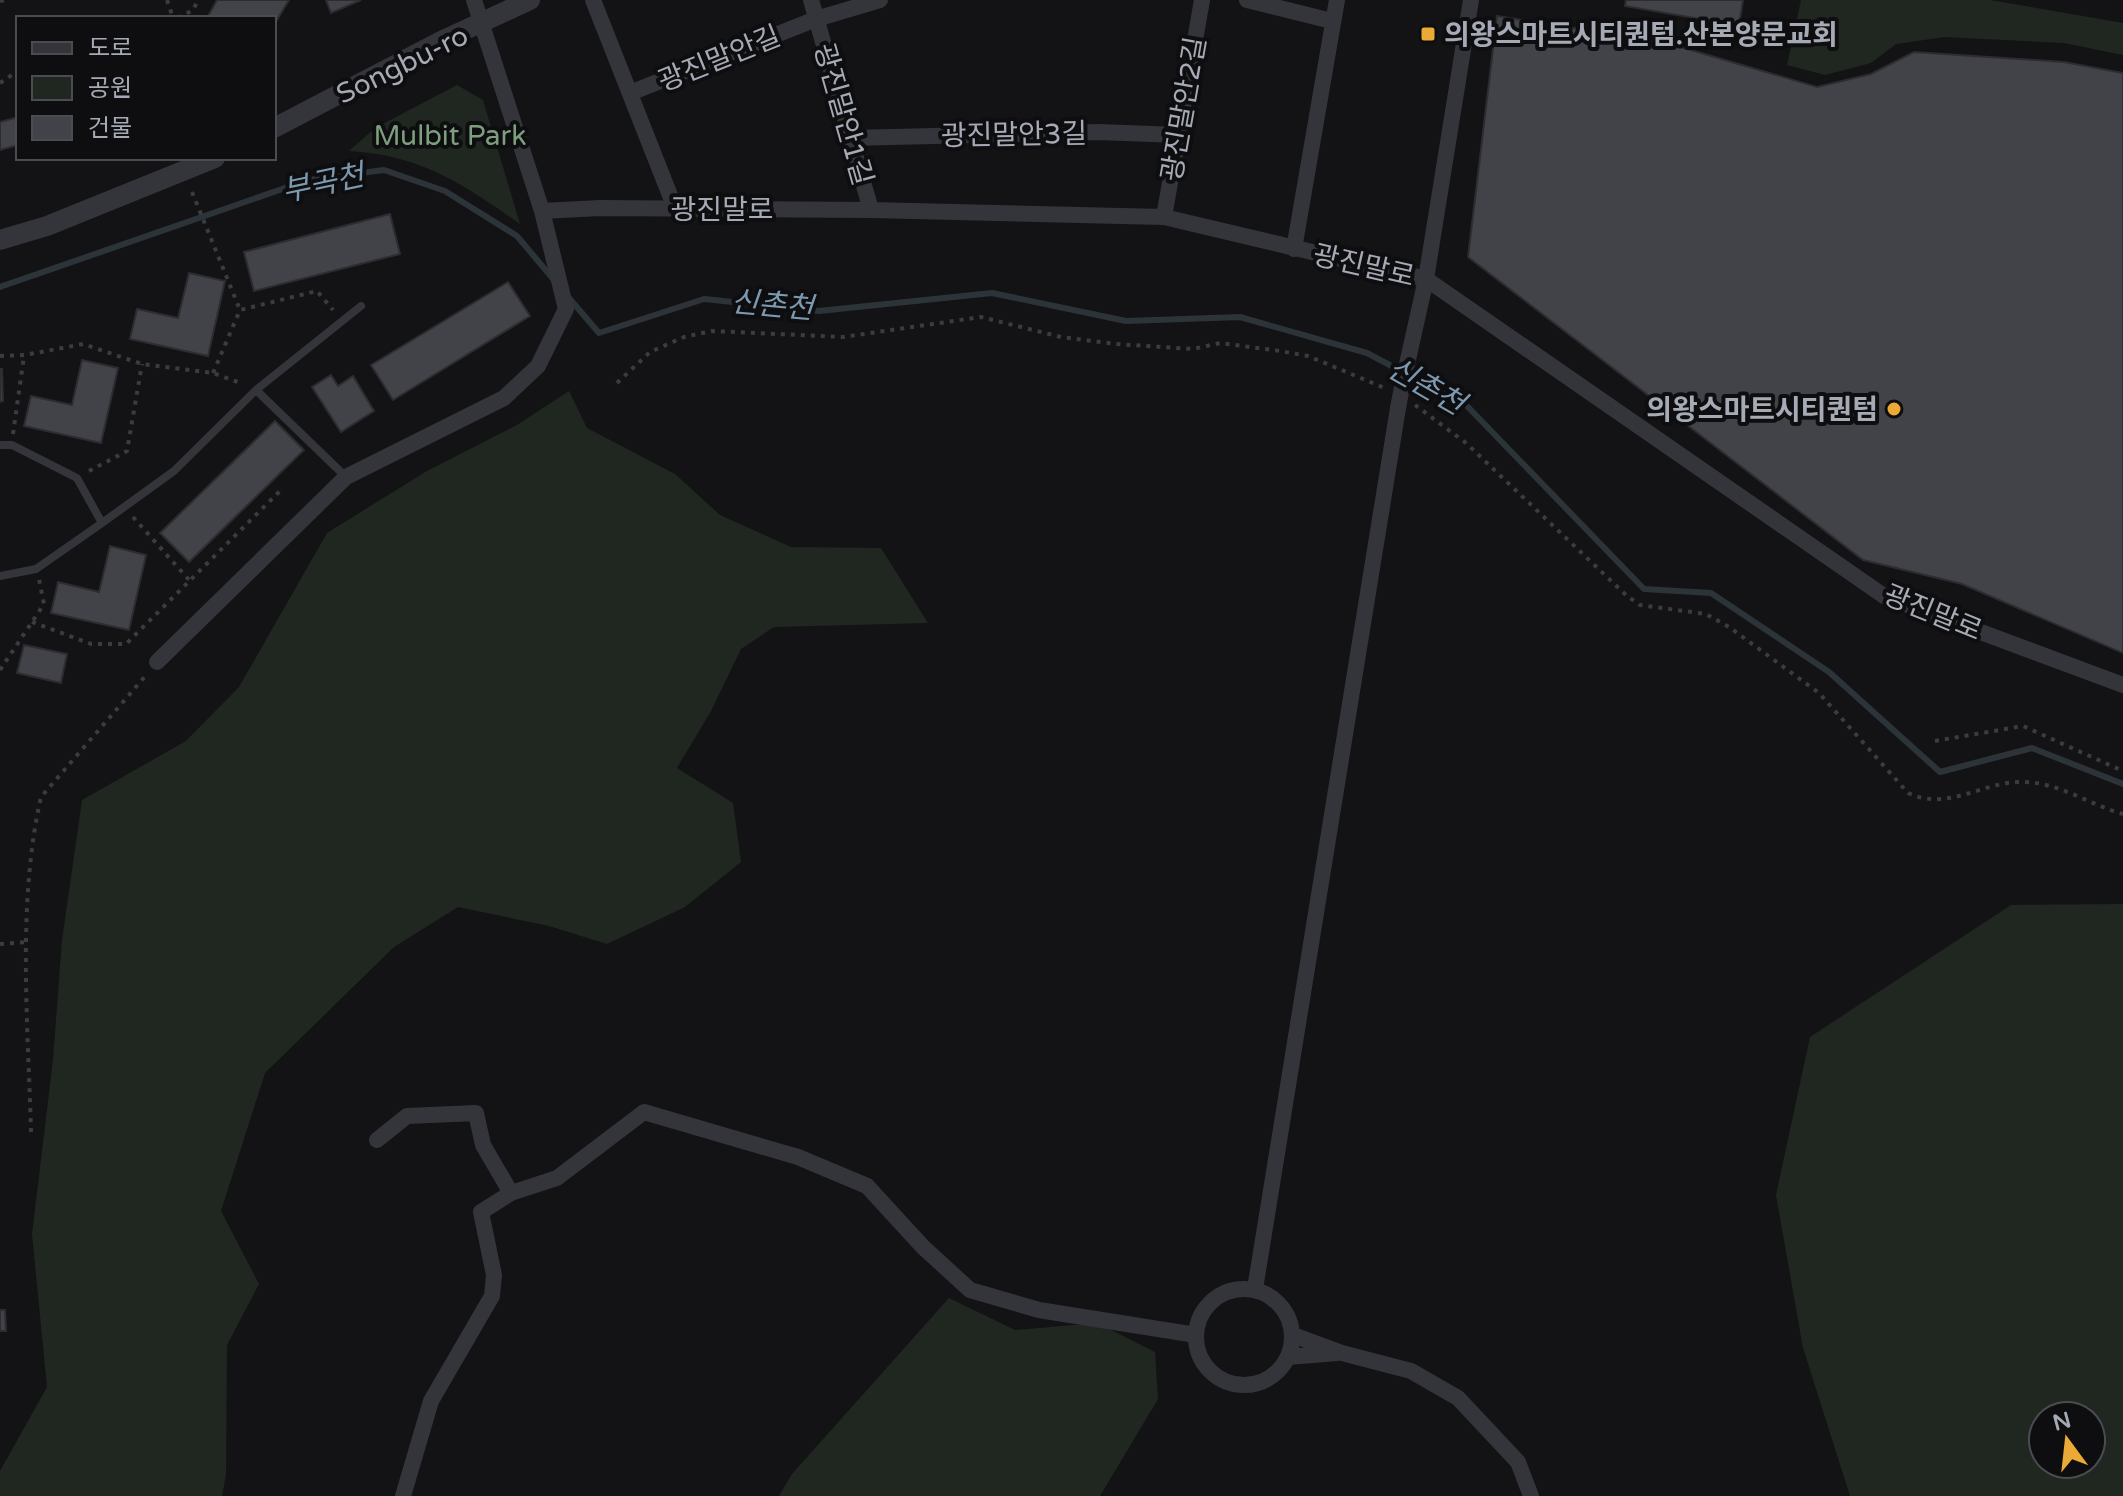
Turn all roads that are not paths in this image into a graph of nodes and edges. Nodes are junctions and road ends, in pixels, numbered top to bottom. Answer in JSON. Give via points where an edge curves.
{"nodes":[{"id":1,"x":474,"y":0,"type":"edge"},
{"id":2,"x":530,"y":0,"type":"edge"},
{"id":3,"x":593,"y":0,"type":"edge"},
{"id":4,"x":811,"y":0,"type":"edge"},
{"id":5,"x":880,"y":0,"type":"edge"},
{"id":6,"x":1202,"y":0,"type":"edge"},
{"id":7,"x":1247,"y":0,"type":"edge"},
{"id":8,"x":1337,"y":0,"type":"edge"},
{"id":9,"x":1471,"y":0,"type":"edge"},
{"id":10,"x":816,"y":19,"type":"junction"},
{"id":11,"x":1332,"y":21,"type":"junction"},
{"id":12,"x":484,"y":24,"type":"junction"},
{"id":13,"x":630,"y":93,"type":"junction"},
{"id":14,"x":276,"y":127,"type":"edge"},
{"id":15,"x":1178,"y":135,"type":"junction"},
{"id":16,"x":850,"y":138,"type":"junction"},
{"id":17,"x":210,"y":160,"type":"edge"},
{"id":18,"x":675,"y":208,"type":"junction"},
{"id":19,"x":871,"y":210,"type":"junction"},
{"id":20,"x":542,"y":211,"type":"junction"},
{"id":21,"x":1164,"y":217,"type":"junction"},
{"id":22,"x":0,"y":240,"type":"edge"},
{"id":23,"x":1294,"y":249,"type":"junction"},
{"id":24,"x":1426,"y":279,"type":"junction"},
{"id":25,"x":361,"y":306,"type":"dead end"},
{"id":26,"x":256,"y":390,"type":"junction"},
{"id":27,"x":0,"y":445,"type":"edge"},
{"id":28,"x":346,"y":477,"type":"junction"},
{"id":29,"x":102,"y":523,"type":"junction"},
{"id":30,"x":0,"y":576,"type":"edge"},
{"id":31,"x":157,"y":662,"type":"road end"},
{"id":32,"x":2123,"y":685,"type":"edge"},
{"id":33,"x":377,"y":1140,"type":"dead end"},
{"id":34,"x":511,"y":1193,"type":"junction"},
{"id":35,"x":1255,"y":1289,"type":"junction"},
{"id":36,"x":1196,"y":1335,"type":"junction"},
{"id":37,"x":1293,"y":1335,"type":"junction"},
{"id":38,"x":1342,"y":1353,"type":"junction"},
{"id":39,"x":1288,"y":1357,"type":"junction"},
{"id":40,"x":403,"y":1496,"type":"edge"},
{"id":41,"x":1531,"y":1496,"type":"edge"}],
"edges":[{"from":1,"to":12,"type":"street"},
{"from":2,"to":12,"type":"street","name":"Songbu-ro"},
{"from":3,"to":13,"type":"street"},
{"from":4,"to":10,"type":"street","name":"광진말안1길"},
{"from":5,"to":10,"type":"street","name":"광진말안길"},
{"from":6,"to":15,"type":"street","name":"광진말안2길"},
{"from":7,"to":11,"type":"street"},
{"from":8,"to":11,"type":"street"},
{"from":9,"to":24,"type":"street"},
{"from":10,"to":13,"type":"street","name":"광진말안길"},
{"from":10,"to":16,"type":"street","name":"광진말안1길"},
{"from":11,"to":23,"type":"street"},
{"from":12,"to":14,"type":"street","name":"Songbu-ro"},
{"from":12,"to":20,"type":"street"},
{"from":13,"to":18,"type":"street","name":"광진말안길"},
{"from":15,"to":16,"type":"street","name":"광진말안3길"},
{"from":15,"to":21,"type":"street","name":"광진말안2길"},
{"from":16,"to":19,"type":"street","name":"광진말안1길"},
{"from":17,"to":22,"type":"street"},
{"from":18,"to":19,"type":"street","name":"광진말로"},
{"from":18,"to":20,"type":"street","name":"광진말로"},
{"from":19,"to":21,"type":"street","name":"광진말로"},
{"from":20,"to":28,"type":"street","via":[[566,309],[538,366],[504,398]]},
{"from":21,"to":23,"type":"street","name":"광진말로"},
{"from":23,"to":24,"type":"street","name":"광진말로"},
{"from":24,"to":32,"type":"street","name":"광진말로","via":[[1884,596]]},
{"from":24,"to":35,"type":"street","bridge":true,"via":[[1400,401]]},
{"from":25,"to":26,"type":"lane"},
{"from":26,"to":28,"type":"lane"},
{"from":26,"to":29,"type":"lane","via":[[174,471]]},
{"from":27,"to":29,"type":"lane","via":[[12,445],[77,478]]},
{"from":28,"to":31,"type":"street"},
{"from":29,"to":30,"type":"lane","via":[[36,569]]},
{"from":33,"to":34,"type":"street","via":[[407,1116],[476,1113],[483,1145]]},
{"from":34,"to":36,"type":"street","via":[[557,1178],[644,1112],[669,1117],[798,1157],[867,1186],[970,1290],[1039,1310]]},
{"from":34,"to":40,"type":"street","via":[[481,1212],[494,1275],[492,1296],[431,1401]]},
{"from":35,"to":36,"type":"street","via":[[1225,1292],[1212,1301]]},
{"from":35,"to":37,"type":"street","via":[[1282,1306]]},
{"from":36,"to":39,"type":"street","via":[[1201,1359],[1211,1372],[1240,1385],[1271,1377]]},
{"from":37,"to":38,"type":"street"},
{"from":37,"to":39,"type":"street"},
{"from":38,"to":39,"type":"street"},
{"from":38,"to":41,"type":"street","via":[[1411,1371],[1458,1398],[1518,1462]]}]}
